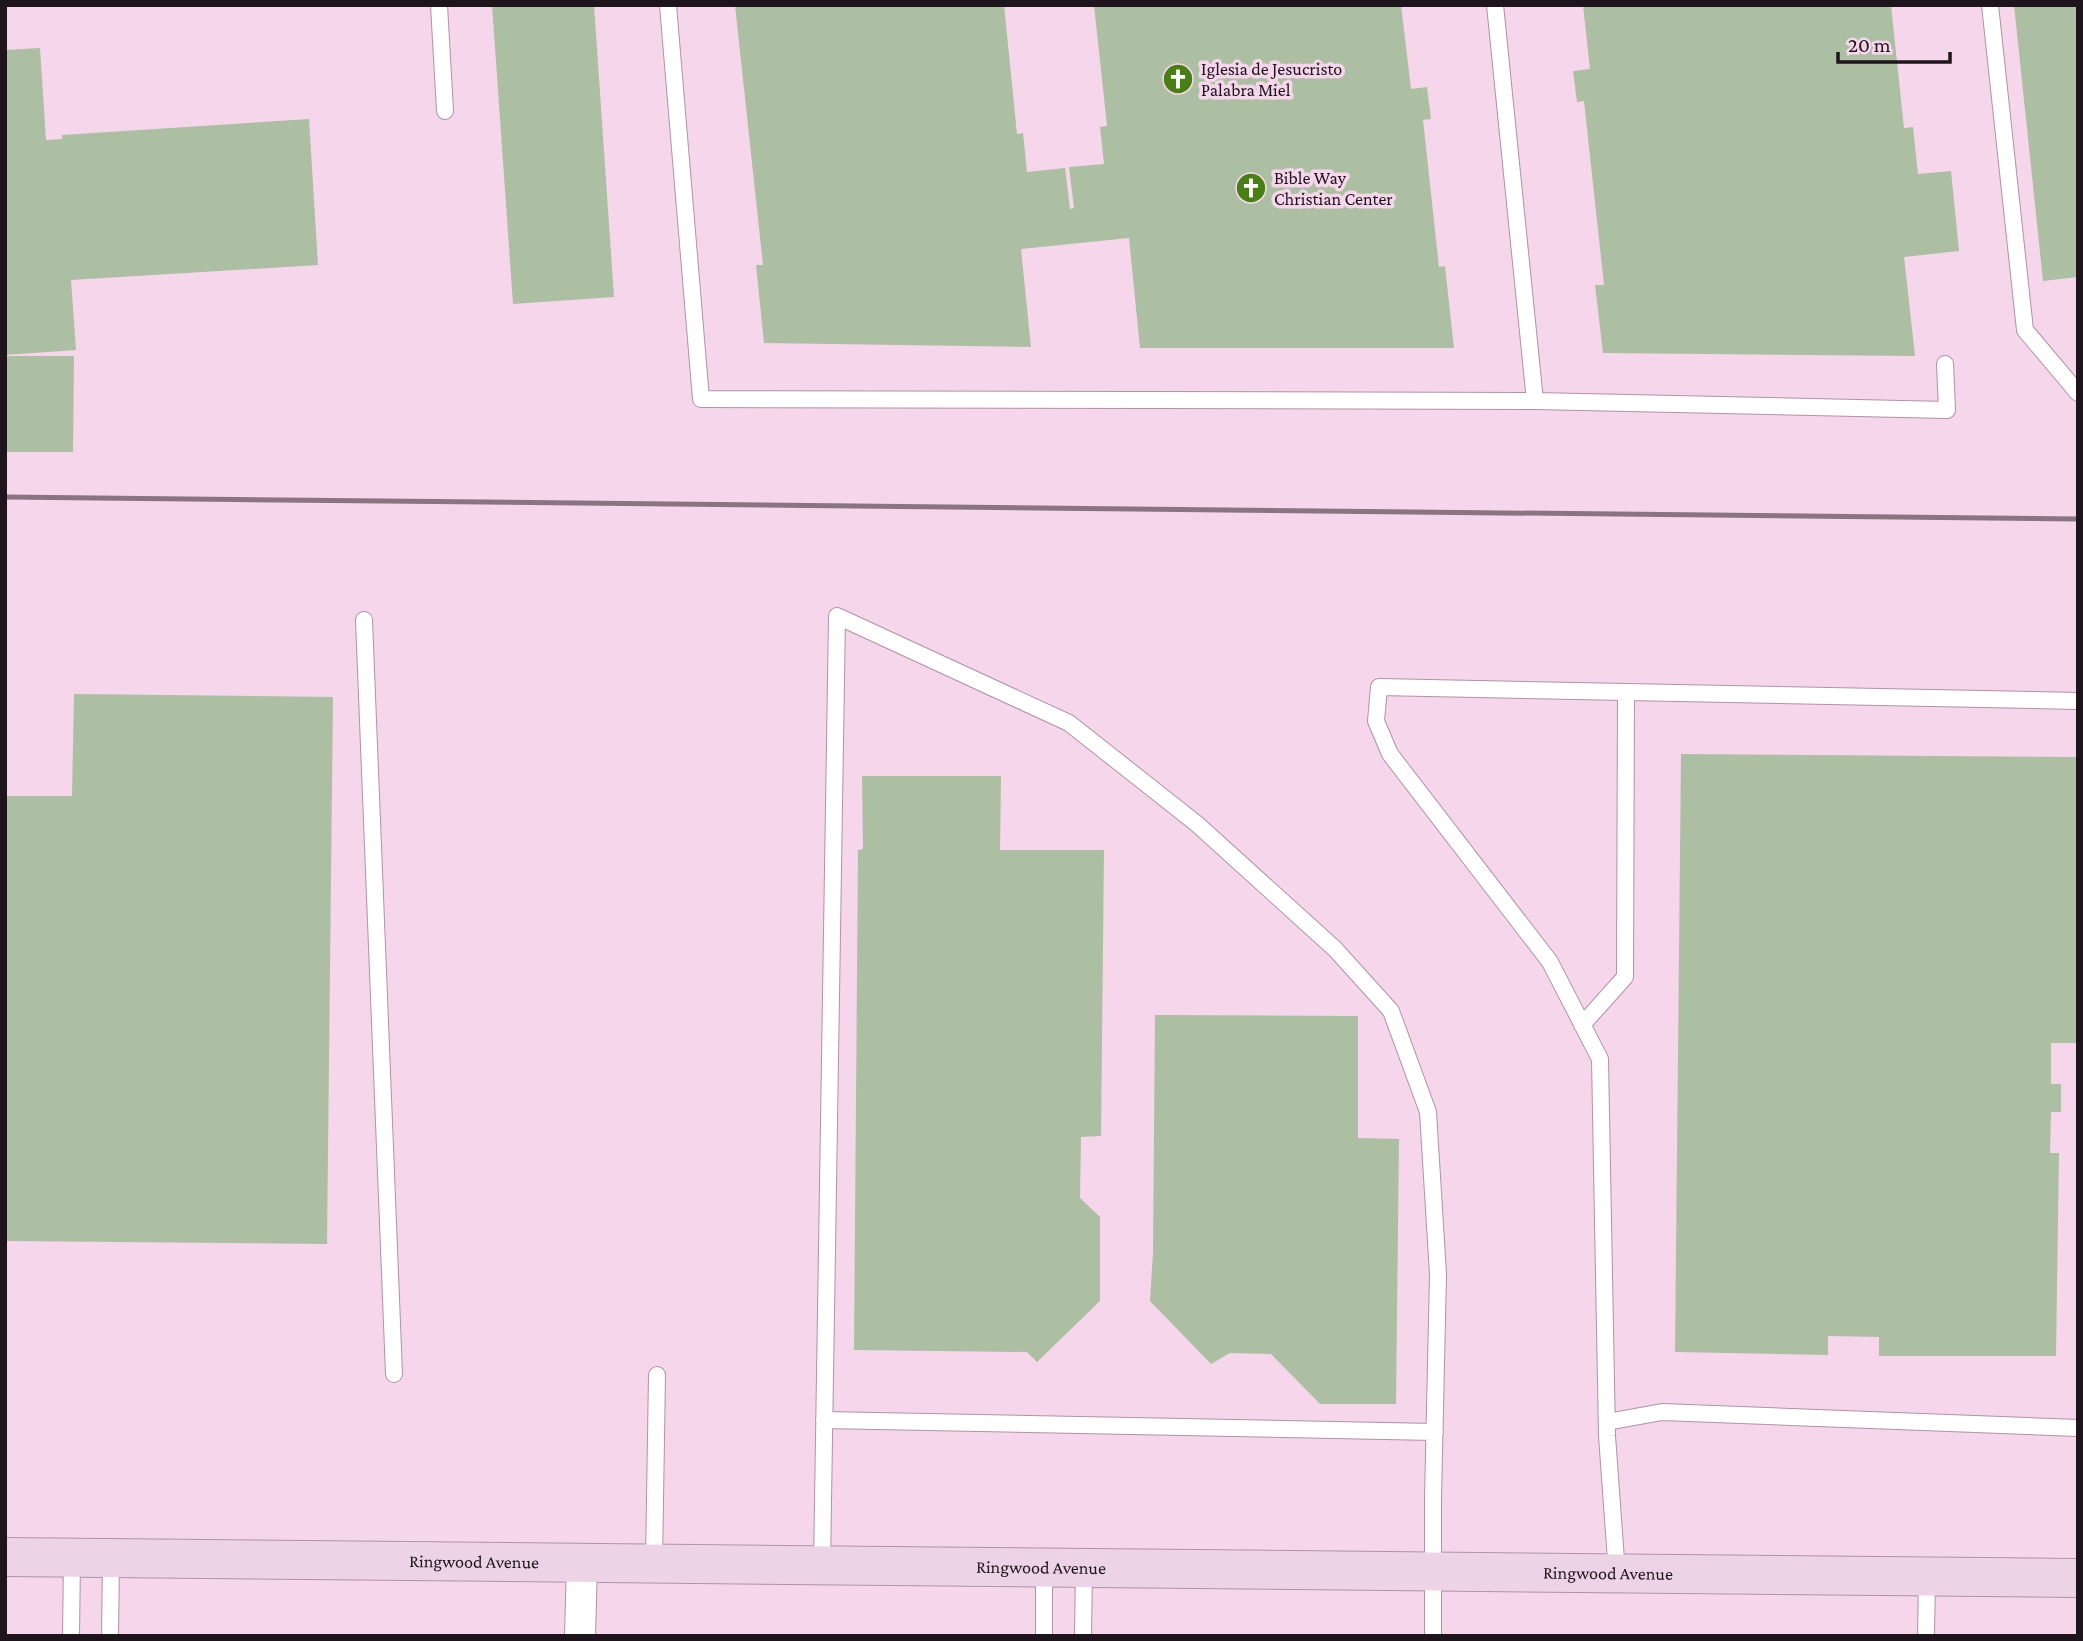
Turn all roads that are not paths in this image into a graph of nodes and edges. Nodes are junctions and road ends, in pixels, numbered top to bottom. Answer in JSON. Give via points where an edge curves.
{"nodes":[{"id":1,"x":439,"y":5,"type":"edge"},
{"id":2,"x":668,"y":5,"type":"edge"},
{"id":3,"x":1496,"y":5,"type":"edge"},
{"id":4,"x":1990,"y":5,"type":"edge"},
{"id":5,"x":445,"y":111,"type":"dead end"},
{"id":6,"x":1945,"y":364,"type":"dead end"},
{"id":7,"x":2078,"y":393,"type":"edge"},
{"id":8,"x":1535,"y":401,"type":"junction"},
{"id":9,"x":364,"y":621,"type":"dead end"},
{"id":10,"x":1626,"y":692,"type":"junction"},
{"id":11,"x":2078,"y":701,"type":"edge"},
{"id":12,"x":1582,"y":1025,"type":"junction"},
{"id":13,"x":394,"y":1374,"type":"dead end"},
{"id":14,"x":657,"y":1375,"type":"dead end"},
{"id":15,"x":824,"y":1420,"type":"junction"},
{"id":16,"x":1607,"y":1422,"type":"junction"},
{"id":17,"x":2078,"y":1428,"type":"edge"},
{"id":18,"x":1435,"y":1432,"type":"junction"},
{"id":19,"x":5,"y":1557,"type":"edge"},
{"id":20,"x":72,"y":1558,"type":"junction"},
{"id":21,"x":111,"y":1558,"type":"junction"},
{"id":22,"x":582,"y":1563,"type":"junction"},
{"id":23,"x":654,"y":1563,"type":"junction"},
{"id":24,"x":822,"y":1566,"type":"junction"},
{"id":25,"x":1045,"y":1568,"type":"junction"},
{"id":26,"x":1084,"y":1569,"type":"junction"},
{"id":27,"x":1435,"y":1571,"type":"junction"},
{"id":28,"x":1617,"y":1574,"type":"junction"},
{"id":29,"x":1927,"y":1577,"type":"junction"},
{"id":30,"x":2078,"y":1578,"type":"edge"},
{"id":31,"x":71,"y":1636,"type":"edge"},
{"id":32,"x":110,"y":1636,"type":"edge"},
{"id":33,"x":580,"y":1636,"type":"edge"},
{"id":34,"x":1044,"y":1636,"type":"edge"},
{"id":35,"x":1083,"y":1636,"type":"edge"},
{"id":36,"x":1433,"y":1636,"type":"edge"},
{"id":37,"x":1926,"y":1636,"type":"edge"}],
"edges":[{"from":1,"to":5,"type":"lane"},
{"from":2,"to":8,"type":"lane","via":[[701,399]]},
{"from":3,"to":8,"type":"lane"},
{"from":4,"to":7,"type":"lane","via":[[2025,330]]},
{"from":6,"to":8,"type":"lane","via":[[1947,410]]},
{"from":9,"to":13,"type":"lane"},
{"from":10,"to":11,"type":"lane"},
{"from":10,"to":12,"type":"lane","via":[[1625,977]]},
{"from":10,"to":12,"type":"lane","via":[[1379,687],[1376,721],[1390,754],[1550,962]]},
{"from":12,"to":16,"type":"lane","via":[[1600,1059]]},
{"from":14,"to":23,"type":"lane"},
{"from":15,"to":18,"type":"lane"},
{"from":15,"to":18,"type":"lane","via":[[837,616],[1069,723],[1197,824],[1335,949],[1391,1011],[1429,1112],[1438,1274]]},
{"from":15,"to":24,"type":"lane"},
{"from":16,"to":17,"type":"lane","via":[[1662,1412]]},
{"from":16,"to":28,"type":"lane"},
{"from":18,"to":27,"type":"lane"},
{"from":19,"to":20,"type":"street","name":"Ringwood Avenue"},
{"from":20,"to":21,"type":"street","name":"Ringwood Avenue"},
{"from":20,"to":31,"type":"lane"},
{"from":21,"to":22,"type":"street","name":"Ringwood Avenue"},
{"from":21,"to":32,"type":"lane"},
{"from":22,"to":23,"type":"street","name":"Ringwood Avenue"},
{"from":22,"to":33,"type":"street"},
{"from":23,"to":24,"type":"street","name":"Ringwood Avenue"},
{"from":24,"to":25,"type":"street","name":"Ringwood Avenue"},
{"from":25,"to":26,"type":"street","name":"Ringwood Avenue"},
{"from":25,"to":34,"type":"lane"},
{"from":26,"to":27,"type":"street","name":"Ringwood Avenue"},
{"from":26,"to":35,"type":"lane"},
{"from":27,"to":28,"type":"street","name":"Ringwood Avenue"},
{"from":27,"to":36,"type":"lane"},
{"from":28,"to":29,"type":"street","name":"Ringwood Avenue"},
{"from":29,"to":30,"type":"street","name":"Ringwood Avenue"},
{"from":29,"to":37,"type":"lane"}]}
